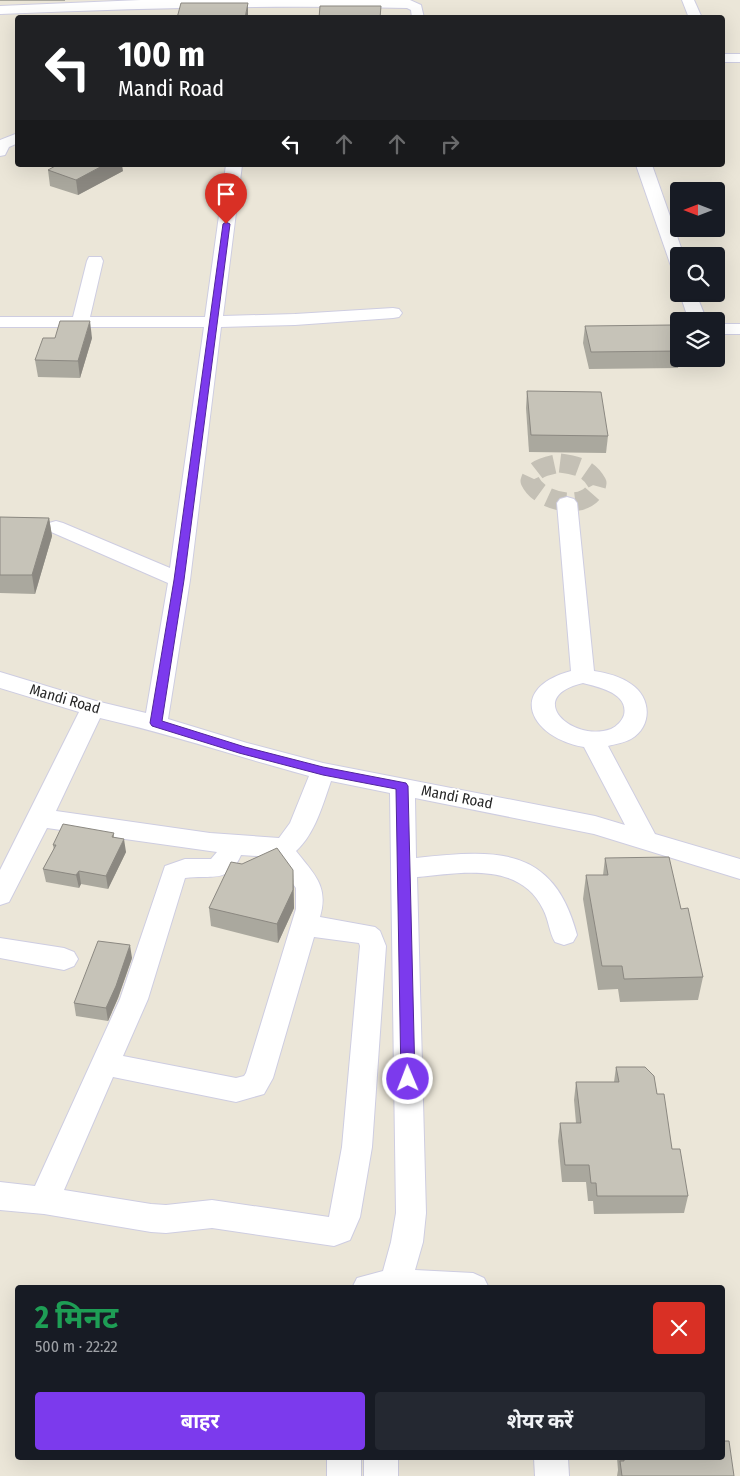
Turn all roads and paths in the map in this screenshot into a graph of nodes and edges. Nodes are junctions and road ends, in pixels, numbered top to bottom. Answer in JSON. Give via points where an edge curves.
{"nodes":[{"id":1,"x":688,"y":0,"type":"edge"},
{"id":2,"x":322,"y":1,"type":"edge"},
{"id":3,"x":152,"y":2,"type":"edge"},
{"id":4,"x":0,"y":10,"type":"edge"},
{"id":5,"x":274,"y":11,"type":"edge"},
{"id":6,"x":15,"y":15,"type":"edge"},
{"id":7,"x":19,"y":15,"type":"edge"},
{"id":8,"x":418,"y":15,"type":"edge"},
{"id":9,"x":695,"y":15,"type":"edge"},
{"id":10,"x":0,"y":16,"type":"edge"},
{"id":11,"x":725,"y":58,"type":"edge"},
{"id":12,"x":740,"y":58,"type":"edge"},
{"id":13,"x":15,"y":138,"type":"edge"},
{"id":14,"x":0,"y":152,"type":"edge"},
{"id":15,"x":234,"y":167,"type":"edge"},
{"id":16,"x":645,"y":167,"type":"edge"},
{"id":17,"x":672,"y":247,"type":"edge"},
{"id":18,"x":95,"y":261,"type":"dead end"},
{"id":19,"x":392,"y":313,"type":"dead end"},
{"id":20,"x":0,"y":322,"type":"edge"},
{"id":21,"x":80,"y":322,"type":"junction"},
{"id":22,"x":213,"y":323,"type":"junction"},
{"id":23,"x":725,"y":329,"type":"edge"},
{"id":24,"x":740,"y":330,"type":"edge"},
{"id":25,"x":567,"y":502,"type":"dead end"},
{"id":26,"x":56,"y":527,"type":"dead end"},
{"id":27,"x":179,"y":580,"type":"junction"},
{"id":28,"x":583,"y":676,"type":"junction"},
{"id":29,"x":0,"y":680,"type":"edge"},
{"id":30,"x":93,"y":708,"type":"junction"},
{"id":31,"x":156,"y":723,"type":"junction"},
{"id":32,"x":593,"y":740,"type":"junction"},
{"id":33,"x":323,"y":771,"type":"junction"},
{"id":34,"x":402,"y":786,"type":"junction"},
{"id":35,"x":40,"y":818,"type":"junction"},
{"id":36,"x":646,"y":840,"type":"junction"},
{"id":37,"x":232,"y":845,"type":"junction"},
{"id":38,"x":280,"y":848,"type":"junction"},
{"id":39,"x":404,"y":869,"type":"junction"},
{"id":40,"x":740,"y":869,"type":"edge"},
{"id":41,"x":0,"y":894,"type":"edge"},
{"id":42,"x":304,"y":926,"type":"junction"},
{"id":43,"x":564,"y":935,"type":"dead end"},
{"id":44,"x":0,"y":948,"type":"edge"},
{"id":45,"x":64,"y":960,"type":"dead end"},
{"id":46,"x":105,"y":1064,"type":"junction"},
{"id":47,"x":0,"y":1196,"type":"edge"},
{"id":48,"x":44,"y":1200,"type":"junction"},
{"id":49,"x":385,"y":1285,"type":"edge"},
{"id":50,"x":344,"y":1460,"type":"edge"},
{"id":51,"x":381,"y":1460,"type":"edge"},
{"id":52,"x":551,"y":1460,"type":"edge"},
{"id":53,"x":344,"y":1476,"type":"edge"},
{"id":54,"x":381,"y":1476,"type":"edge"},
{"id":55,"x":552,"y":1476,"type":"edge"}],
"edges":[{"from":1,"to":9,"type":"street"},
{"from":2,"to":5,"type":"street"},
{"from":2,"to":8,"type":"street","via":[[410,4],[417,8]]},
{"from":3,"to":4,"type":"street"},
{"from":3,"to":5,"type":"street"},
{"from":5,"to":7,"type":"street"},
{"from":6,"to":10,"type":"street"},
{"from":11,"to":12,"type":"street"},
{"from":13,"to":14,"type":"street","via":[[3,144]]},
{"from":15,"to":22,"type":"street"},
{"from":16,"to":17,"type":"street"},
{"from":18,"to":21,"type":"street"},
{"from":19,"to":22,"type":"street","via":[[321,320]]},
{"from":20,"to":21,"type":"street"},
{"from":21,"to":22,"type":"street"},
{"from":22,"to":27,"type":"street"},
{"from":23,"to":24,"type":"street"},
{"from":25,"to":28,"type":"street"},
{"from":26,"to":27,"type":"street"},
{"from":27,"to":31,"type":"street"},
{"from":28,"to":32,"type":"street","via":[[553,686],[544,698],[543,708],[546,718],[560,730]]},
{"from":28,"to":32,"type":"street","via":[[624,688],[637,707],[637,717],[622,734]]},
{"from":29,"to":30,"type":"street","name":"Mandi Road"},
{"from":30,"to":31,"type":"street","name":"Mandi Road"},
{"from":30,"to":35,"type":"street"},
{"from":31,"to":33,"type":"street","name":"Mandi Road"},
{"from":32,"to":36,"type":"street"},
{"from":33,"to":34,"type":"street","name":"Mandi Road"},
{"from":33,"to":38,"type":"street","via":[[300,829],[289,843]]},
{"from":34,"to":36,"type":"street","name":"Mandi Road","via":[[548,814]]},
{"from":34,"to":39,"type":"street"},
{"from":35,"to":37,"type":"street"},
{"from":35,"to":41,"type":"street"},
{"from":36,"to":40,"type":"street","name":"Mandi Road"},
{"from":37,"to":38,"type":"street"},
{"from":37,"to":46,"type":"street","via":[[221,866],[182,869],[174,873],[134,999]]},
{"from":38,"to":42,"type":"street","via":[[308,885],[309,909]]},
{"from":39,"to":43,"type":"street","via":[[485,862],[510,866],[525,873],[548,892]]},
{"from":39,"to":49,"type":"street","via":[[411,1213],[404,1260]]},
{"from":42,"to":46,"type":"street","via":[[259,1078],[254,1085],[236,1090]]},
{"from":42,"to":48,"type":"street","via":[[366,934],[373,946],[357,1147],[345,1217],[339,1230],[334,1232],[206,1214],[159,1219]]},
{"from":44,"to":45,"type":"street"},
{"from":46,"to":48,"type":"street"},
{"from":47,"to":48,"type":"street"},
{"from":50,"to":53,"type":"street"},
{"from":51,"to":54,"type":"street"},
{"from":52,"to":55,"type":"street"}]}
